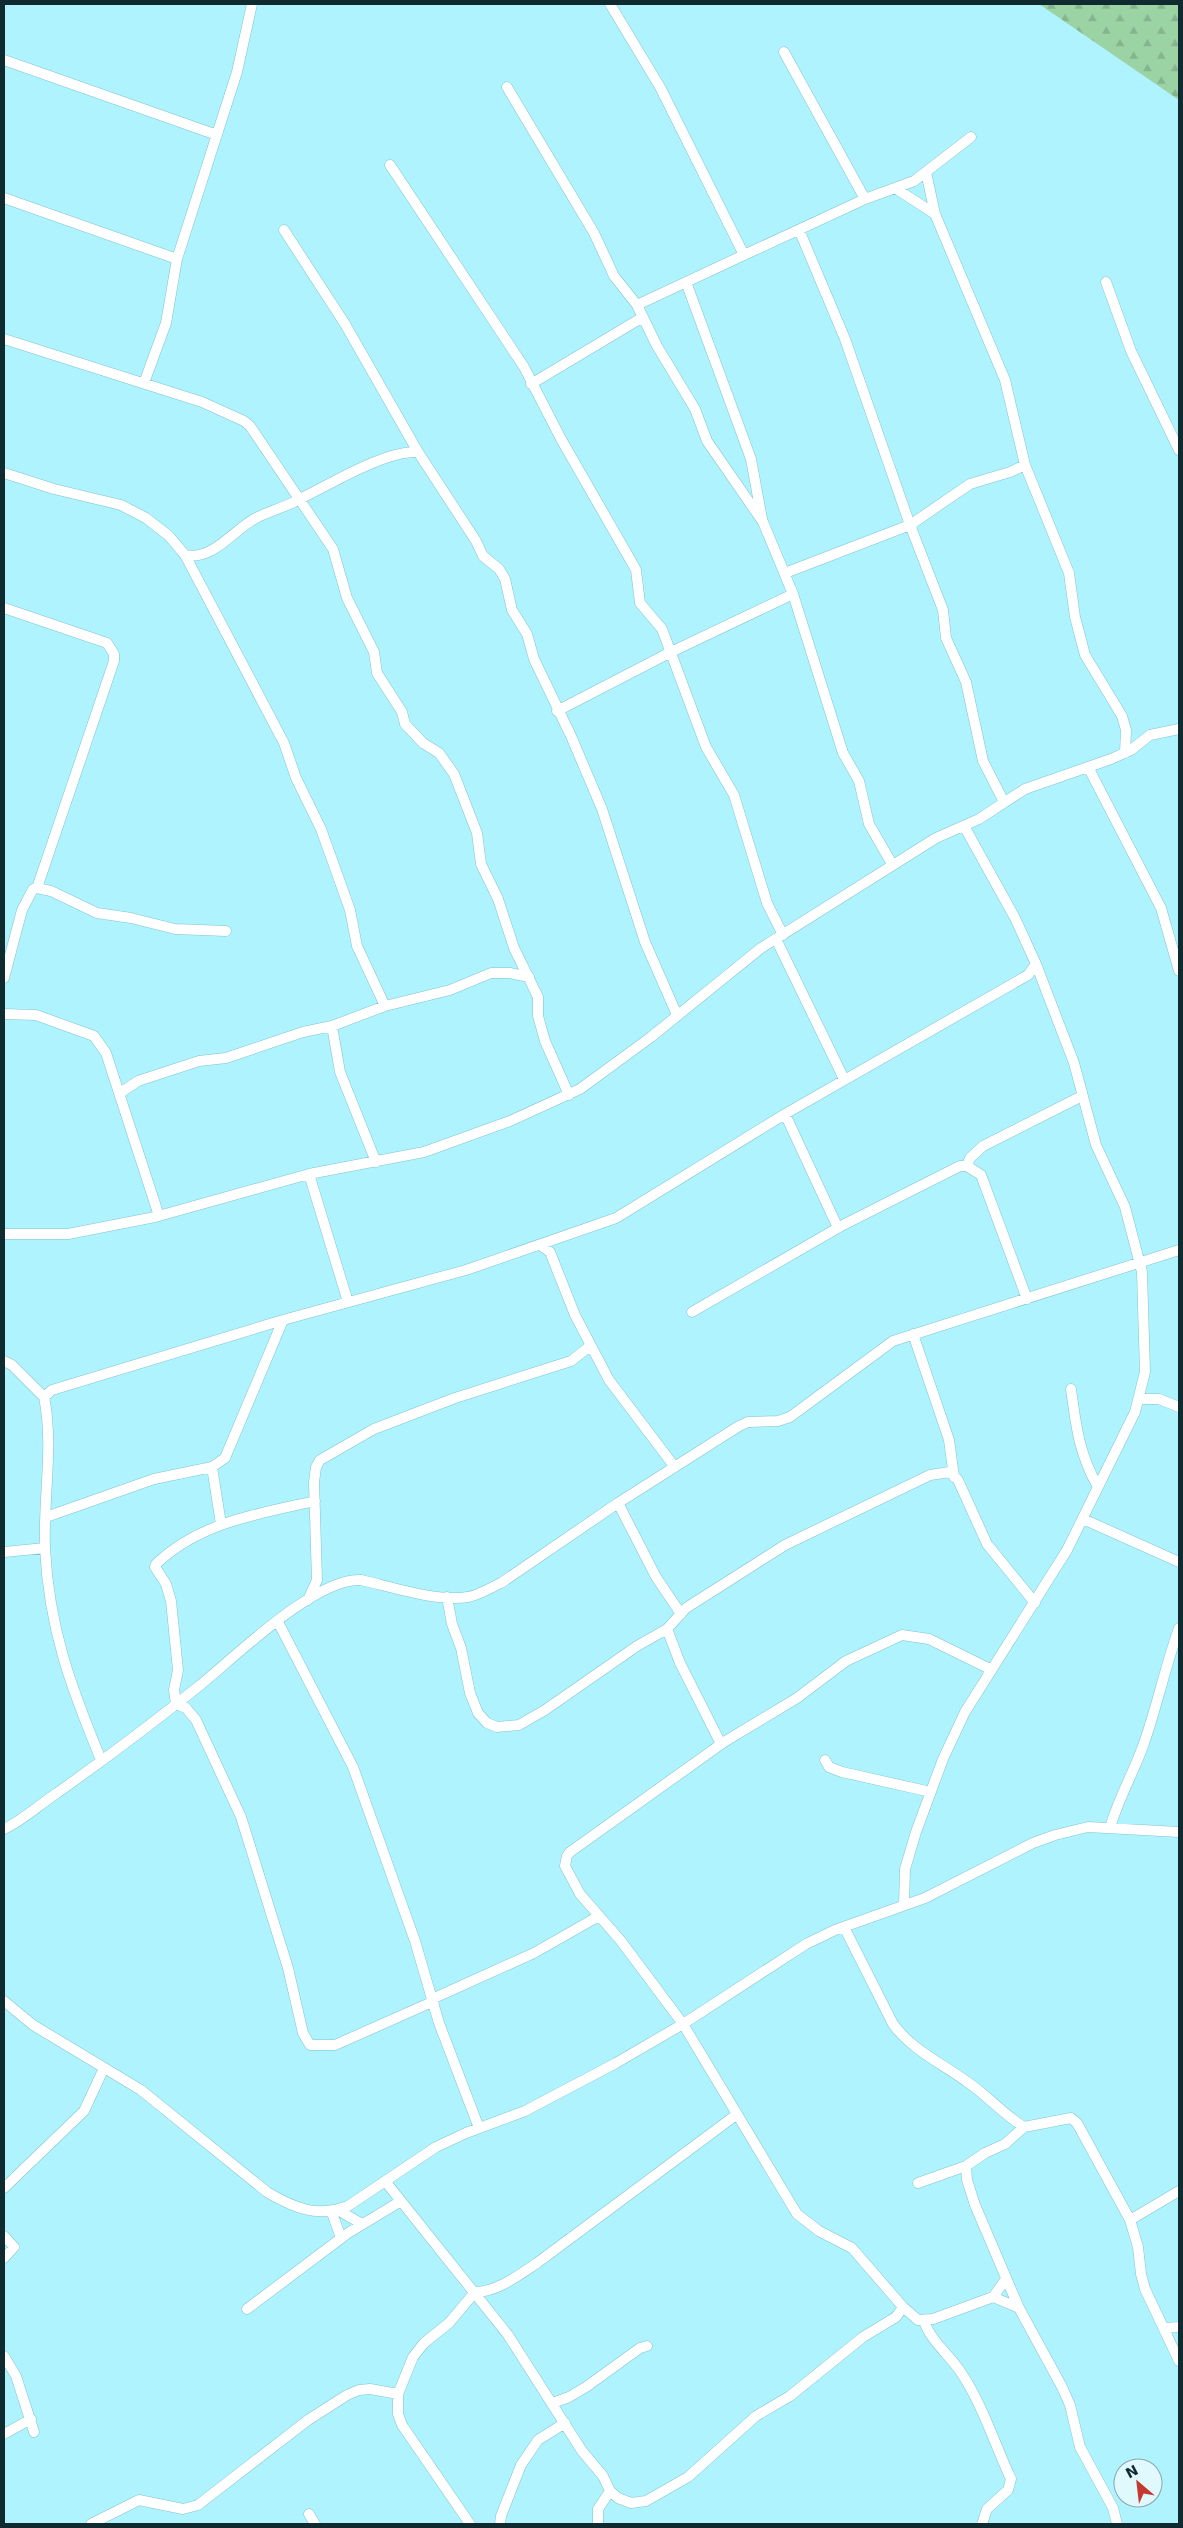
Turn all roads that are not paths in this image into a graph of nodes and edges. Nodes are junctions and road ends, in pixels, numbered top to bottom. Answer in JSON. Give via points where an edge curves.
{"nodes":[{"id":1,"x":610,"y":4,"type":"edge"},
{"id":2,"x":248,"y":5,"type":"edge"},
{"id":3,"x":784,"y":52,"type":"dead end"},
{"id":4,"x":4,"y":60,"type":"edge"},
{"id":5,"x":507,"y":88,"type":"dead end"},
{"id":6,"x":217,"y":135,"type":"junction"},
{"id":7,"x":971,"y":137,"type":"dead end"},
{"id":8,"x":390,"y":165,"type":"dead end"},
{"id":9,"x":926,"y":172,"type":"junction"},
{"id":10,"x":895,"y":188,"type":"junction"},
{"id":11,"x":4,"y":198,"type":"edge"},
{"id":12,"x":866,"y":199,"type":"junction"},
{"id":13,"x":935,"y":214,"type":"junction"},
{"id":14,"x":284,"y":230,"type":"dead end"},
{"id":15,"x":800,"y":232,"type":"junction"},
{"id":16,"x":744,"y":256,"type":"junction"},
{"id":17,"x":177,"y":259,"type":"junction"},
{"id":18,"x":686,"y":282,"type":"junction"},
{"id":19,"x":1106,"y":282,"type":"dead end"},
{"id":20,"x":637,"y":305,"type":"junction"},
{"id":21,"x":643,"y":317,"type":"junction"},
{"id":22,"x":4,"y":339,"type":"edge"},
{"id":23,"x":144,"y":383,"type":"junction"},
{"id":24,"x":531,"y":384,"type":"junction"},
{"id":25,"x":1179,"y":450,"type":"edge"},
{"id":26,"x":418,"y":452,"type":"junction"},
{"id":27,"x":1025,"y":465,"type":"junction"},
{"id":28,"x":4,"y":472,"type":"edge"},
{"id":29,"x":300,"y":499,"type":"junction"},
{"id":30,"x":763,"y":522,"type":"junction"},
{"id":31,"x":910,"y":525,"type":"junction"},
{"id":32,"x":185,"y":555,"type":"junction"},
{"id":33,"x":785,"y":574,"type":"junction"},
{"id":34,"x":793,"y":594,"type":"junction"},
{"id":35,"x":4,"y":608,"type":"edge"},
{"id":36,"x":671,"y":652,"type":"junction"},
{"id":37,"x":557,"y":710,"type":"junction"},
{"id":38,"x":1179,"y":729,"type":"edge"},
{"id":39,"x":1125,"y":753,"type":"junction"},
{"id":40,"x":1088,"y":767,"type":"junction"},
{"id":41,"x":1004,"y":802,"type":"junction"},
{"id":42,"x":964,"y":826,"type":"junction"},
{"id":43,"x":892,"y":864,"type":"junction"},
{"id":44,"x":37,"y":888,"type":"junction"},
{"id":45,"x":226,"y":931,"type":"dead end"},
{"id":46,"x":780,"y":937,"type":"junction"},
{"id":47,"x":1036,"y":964,"type":"junction"},
{"id":48,"x":1179,"y":971,"type":"edge"},
{"id":49,"x":1028,"y":975,"type":"junction"},
{"id":50,"x":529,"y":977,"type":"junction"},
{"id":51,"x":4,"y":978,"type":"edge"},
{"id":52,"x":1040,"y":978,"type":"junction"},
{"id":53,"x":385,"y":1006,"type":"junction"},
{"id":54,"x":4,"y":1014,"type":"edge"},
{"id":55,"x":677,"y":1015,"type":"junction"},
{"id":56,"x":332,"y":1026,"type":"junction"},
{"id":57,"x":844,"y":1079,"type":"junction"},
{"id":58,"x":120,"y":1093,"type":"junction"},
{"id":59,"x":569,"y":1095,"type":"junction"},
{"id":60,"x":1082,"y":1096,"type":"junction"},
{"id":61,"x":785,"y":1114,"type":"junction"},
{"id":62,"x":376,"y":1162,"type":"junction"},
{"id":63,"x":968,"y":1166,"type":"junction"},
{"id":64,"x":309,"y":1174,"type":"junction"},
{"id":65,"x":159,"y":1216,"type":"junction"},
{"id":66,"x":838,"y":1228,"type":"junction"},
{"id":67,"x":4,"y":1234,"type":"edge"},
{"id":68,"x":555,"y":1240,"type":"junction"},
{"id":69,"x":540,"y":1245,"type":"junction"},
{"id":70,"x":1179,"y":1250,"type":"edge"},
{"id":71,"x":550,"y":1252,"type":"junction"},
{"id":72,"x":1141,"y":1263,"type":"junction"},
{"id":73,"x":1027,"y":1299,"type":"junction"},
{"id":74,"x":348,"y":1302,"type":"junction"},
{"id":75,"x":692,"y":1312,"type":"dead end"},
{"id":76,"x":283,"y":1320,"type":"junction"},
{"id":77,"x":913,"y":1334,"type":"junction"},
{"id":78,"x":590,"y":1346,"type":"junction"},
{"id":79,"x":4,"y":1361,"type":"edge"},
{"id":80,"x":1071,"y":1389,"type":"dead end"},
{"id":81,"x":44,"y":1397,"type":"junction"},
{"id":82,"x":1139,"y":1399,"type":"junction"},
{"id":83,"x":1179,"y":1407,"type":"edge"},
{"id":84,"x":674,"y":1466,"type":"junction"},
{"id":85,"x":212,"y":1467,"type":"junction"},
{"id":86,"x":954,"y":1477,"type":"junction"},
{"id":87,"x":1098,"y":1487,"type":"junction"},
{"id":88,"x":315,"y":1501,"type":"junction"},
{"id":89,"x":618,"y":1503,"type":"junction"},
{"id":90,"x":46,"y":1517,"type":"junction"},
{"id":91,"x":1083,"y":1519,"type":"junction"},
{"id":92,"x":222,"y":1524,"type":"junction"},
{"id":93,"x":45,"y":1548,"type":"junction"},
{"id":94,"x":4,"y":1552,"type":"edge"},
{"id":95,"x":1179,"y":1562,"type":"edge"},
{"id":96,"x":317,"y":1580,"type":"junction"},
{"id":97,"x":324,"y":1590,"type":"junction"},
{"id":98,"x":447,"y":1597,"type":"junction"},
{"id":99,"x":308,"y":1600,"type":"junction"},
{"id":100,"x":1035,"y":1603,"type":"junction"},
{"id":101,"x":681,"y":1614,"type":"junction"},
{"id":102,"x":278,"y":1622,"type":"junction"},
{"id":103,"x":667,"y":1628,"type":"junction"},
{"id":104,"x":1179,"y":1628,"type":"edge"},
{"id":105,"x":990,"y":1669,"type":"junction"},
{"id":106,"x":176,"y":1704,"type":"junction"},
{"id":107,"x":721,"y":1744,"type":"junction"},
{"id":108,"x":101,"y":1760,"type":"junction"},
{"id":109,"x":825,"y":1760,"type":"dead end"},
{"id":110,"x":931,"y":1792,"type":"junction"},
{"id":111,"x":1110,"y":1828,"type":"junction"},
{"id":112,"x":4,"y":1829,"type":"edge"},
{"id":113,"x":1179,"y":1832,"type":"edge"},
{"id":114,"x":904,"y":1905,"type":"junction"},
{"id":115,"x":599,"y":1916,"type":"junction"},
{"id":116,"x":844,"y":1927,"type":"junction"},
{"id":117,"x":4,"y":2001,"type":"edge"},
{"id":118,"x":432,"y":2001,"type":"junction"},
{"id":119,"x":683,"y":2024,"type":"junction"},
{"id":120,"x":104,"y":2068,"type":"junction"},
{"id":121,"x":736,"y":2115,"type":"junction"},
{"id":122,"x":1024,"y":2127,"type":"junction"},
{"id":123,"x":479,"y":2128,"type":"junction"},
{"id":124,"x":966,"y":2166,"type":"junction"},
{"id":125,"x":385,"y":2181,"type":"junction"},
{"id":126,"x":918,"y":2183,"type":"dead end"},
{"id":127,"x":4,"y":2188,"type":"edge"},
{"id":128,"x":1179,"y":2191,"type":"edge"},
{"id":129,"x":401,"y":2201,"type":"junction"},
{"id":130,"x":335,"y":2212,"type":"junction"},
{"id":131,"x":1130,"y":2220,"type":"junction"},
{"id":132,"x":362,"y":2224,"type":"junction"},
{"id":133,"x":4,"y":2236,"type":"edge"},
{"id":134,"x":342,"y":2238,"type":"junction"},
{"id":135,"x":4,"y":2258,"type":"edge"},
{"id":136,"x":1006,"y":2279,"type":"junction"},
{"id":137,"x":475,"y":2292,"type":"junction"},
{"id":138,"x":993,"y":2297,"type":"junction"},
{"id":139,"x":903,"y":2307,"type":"junction"},
{"id":140,"x":1019,"y":2308,"type":"junction"},
{"id":141,"x":247,"y":2309,"type":"dead end"},
{"id":142,"x":912,"y":2316,"type":"junction"},
{"id":143,"x":896,"y":2317,"type":"junction"},
{"id":144,"x":924,"y":2321,"type":"junction"},
{"id":145,"x":1179,"y":2327,"type":"edge"},
{"id":146,"x":1165,"y":2328,"type":"junction"},
{"id":147,"x":647,"y":2346,"type":"dead end"},
{"id":148,"x":4,"y":2356,"type":"edge"},
{"id":149,"x":1179,"y":2361,"type":"edge"},
{"id":150,"x":398,"y":2394,"type":"junction"},
{"id":151,"x":552,"y":2403,"type":"junction"},
{"id":152,"x":31,"y":2420,"type":"junction"},
{"id":153,"x":565,"y":2423,"type":"junction"},
{"id":154,"x":34,"y":2432,"type":"dead end"},
{"id":155,"x":4,"y":2434,"type":"edge"},
{"id":156,"x":610,"y":2491,"type":"junction"},
{"id":157,"x":309,"y":2514,"type":"dead end"},
{"id":158,"x":91,"y":2524,"type":"edge"},
{"id":159,"x":315,"y":2524,"type":"edge"},
{"id":160,"x":470,"y":2524,"type":"edge"},
{"id":161,"x":500,"y":2524,"type":"edge"},
{"id":162,"x":598,"y":2524,"type":"edge"},
{"id":163,"x":982,"y":2524,"type":"edge"},
{"id":164,"x":1117,"y":2524,"type":"edge"}],
"edges":[{"from":1,"to":16,"type":"street","via":[[660,87]]},
{"from":2,"to":6,"type":"street","via":[[237,72]]},
{"from":3,"to":12,"type":"street"},
{"from":4,"to":6,"type":"street"},
{"from":5,"to":20,"type":"street","via":[[594,233],[614,276]]},
{"from":6,"to":17,"type":"street"},
{"from":7,"to":9,"type":"street"},
{"from":8,"to":24,"type":"street","via":[[507,340]]},
{"from":9,"to":10,"type":"street"},
{"from":9,"to":13,"type":"street"},
{"from":10,"to":12,"type":"street"},
{"from":10,"to":13,"type":"street"},
{"from":11,"to":17,"type":"street"},
{"from":12,"to":15,"type":"street"},
{"from":13,"to":27,"type":"street","via":[[1005,380]]},
{"from":14,"to":26,"type":"street","via":[[345,324]]},
{"from":15,"to":16,"type":"street"},
{"from":15,"to":31,"type":"street","via":[[845,339]]},
{"from":16,"to":18,"type":"street"},
{"from":17,"to":23,"type":"street","via":[[166,323]]},
{"from":18,"to":20,"type":"street"},
{"from":18,"to":30,"type":"street","via":[[751,459]]},
{"from":19,"to":25,"type":"street","via":[[1132,351]]},
{"from":20,"to":21,"type":"street"},
{"from":21,"to":24,"type":"street"},
{"from":21,"to":30,"type":"street","via":[[695,409],[708,441]]},
{"from":22,"to":23,"type":"street"},
{"from":23,"to":29,"type":"street","via":[[202,402],[244,421],[276,461]]},
{"from":24,"to":36,"type":"street","via":[[636,570],[640,603],[662,629]]},
{"from":26,"to":29,"type":"street","via":[[379,461]]},
{"from":26,"to":37,"type":"street","via":[[484,556],[501,572],[512,610],[527,634],[534,660]]},
{"from":27,"to":31,"type":"street","via":[[970,484]]},
{"from":27,"to":39,"type":"street","via":[[1069,574],[1074,617],[1085,655],[1122,716],[1126,730]]},
{"from":28,"to":32,"type":"street","via":[[121,505],[146,518],[169,536]]},
{"from":29,"to":32,"type":"street","via":[[256,518],[204,555]]},
{"from":29,"to":50,"type":"street","via":[[333,549],[347,598],[374,652],[377,673],[402,712],[405,724],[423,743],[439,753],[454,774],[478,833],[481,864]]},
{"from":30,"to":33,"type":"street"},
{"from":31,"to":33,"type":"street"},
{"from":31,"to":41,"type":"street","via":[[943,610],[949,648],[966,682],[983,761]]},
{"from":32,"to":53,"type":"street","via":[[284,743],[350,910],[357,946]]},
{"from":33,"to":34,"type":"street"},
{"from":34,"to":36,"type":"street"},
{"from":34,"to":43,"type":"street","via":[[843,753],[859,781],[869,824]]},
{"from":35,"to":44,"type":"street","via":[[107,644],[114,654]]},
{"from":36,"to":37,"type":"street"},
{"from":36,"to":46,"type":"street","via":[[706,747],[734,795]]},
{"from":37,"to":55,"type":"street","via":[[602,809],[646,942]]},
{"from":38,"to":39,"type":"street","via":[[1150,735]]},
{"from":39,"to":40,"type":"street"},
{"from":40,"to":41,"type":"street","via":[[1025,789]]},
{"from":40,"to":48,"type":"street","via":[[1161,908]]},
{"from":41,"to":42,"type":"street"},
{"from":42,"to":43,"type":"street"},
{"from":42,"to":47,"type":"street","via":[[1015,918]]},
{"from":43,"to":46,"type":"street"},
{"from":44,"to":45,"type":"street","via":[[51,891],[97,913],[175,929]]},
{"from":44,"to":51,"type":"street","via":[[33,889],[22,910]]},
{"from":46,"to":55,"type":"street"},
{"from":46,"to":57,"type":"street"},
{"from":47,"to":49,"type":"street"},
{"from":47,"to":52,"type":"street"},
{"from":49,"to":52,"type":"street"},
{"from":49,"to":57,"type":"street"},
{"from":50,"to":53,"type":"street","via":[[491,973],[450,990]]},
{"from":50,"to":59,"type":"street","via":[[538,998],[538,1016],[545,1041]]},
{"from":52,"to":60,"type":"street","via":[[1062,1028]]},
{"from":53,"to":56,"type":"street"},
{"from":54,"to":58,"type":"street","via":[[36,1015],[94,1036],[106,1053]]},
{"from":55,"to":59,"type":"street"},
{"from":56,"to":58,"type":"street","via":[[303,1032],[226,1058],[199,1061],[138,1081]]},
{"from":56,"to":62,"type":"street","via":[[340,1072]]},
{"from":57,"to":61,"type":"street"},
{"from":58,"to":65,"type":"street"},
{"from":59,"to":62,"type":"street","via":[[424,1152]]},
{"from":60,"to":63,"type":"street","via":[[983,1146],[970,1158]]},
{"from":60,"to":72,"type":"street","via":[[1096,1145],[1125,1207]]},
{"from":61,"to":66,"type":"street"},
{"from":61,"to":68,"type":"street","via":[[630,1211]]},
{"from":62,"to":64,"type":"street"},
{"from":63,"to":66,"type":"street","via":[[948,1170]]},
{"from":63,"to":73,"type":"street","via":[[981,1175]]},
{"from":64,"to":65,"type":"street"},
{"from":64,"to":74,"type":"street"},
{"from":65,"to":67,"type":"street","via":[[68,1234]]},
{"from":66,"to":75,"type":"street"},
{"from":68,"to":69,"type":"street"},
{"from":68,"to":71,"type":"street"},
{"from":69,"to":71,"type":"street"},
{"from":69,"to":74,"type":"street","via":[[466,1270]]},
{"from":70,"to":72,"type":"street"},
{"from":71,"to":78,"type":"street"},
{"from":72,"to":73,"type":"street"},
{"from":72,"to":82,"type":"street","via":[[1145,1359]]},
{"from":73,"to":77,"type":"street"},
{"from":74,"to":76,"type":"street"},
{"from":76,"to":81,"type":"street","via":[[52,1390]]},
{"from":76,"to":85,"type":"street","via":[[226,1458]]},
{"from":77,"to":84,"type":"street","via":[[893,1341],[790,1417],[778,1421],[748,1422]]},
{"from":77,"to":86,"type":"street","via":[[949,1440]]},
{"from":78,"to":84,"type":"street","via":[[608,1380]]},
{"from":78,"to":88,"type":"street","via":[[571,1361],[439,1404],[374,1429],[326,1455],[316,1467]]},
{"from":79,"to":81,"type":"street"},
{"from":80,"to":87,"type":"street","via":[[1078,1443]]},
{"from":81,"to":90,"type":"street","via":[[48,1421]]},
{"from":82,"to":83,"type":"street","via":[[1159,1399]]},
{"from":82,"to":87,"type":"street"},
{"from":84,"to":89,"type":"street"},
{"from":85,"to":90,"type":"street","via":[[154,1479]]},
{"from":85,"to":92,"type":"street"},
{"from":86,"to":100,"type":"street","via":[[987,1544]]},
{"from":86,"to":101,"type":"street","via":[[950,1472],[938,1472],[859,1508],[786,1545]]},
{"from":87,"to":91,"type":"street"},
{"from":88,"to":92,"type":"street"},
{"from":88,"to":96,"type":"street"},
{"from":89,"to":98,"type":"street","via":[[500,1583],[468,1597]]},
{"from":89,"to":101,"type":"street","via":[[656,1577]]},
{"from":90,"to":93,"type":"street"},
{"from":91,"to":95,"type":"street"},
{"from":91,"to":100,"type":"street"},
{"from":92,"to":106,"type":"street","via":[[198,1535],[155,1567],[166,1584],[171,1601],[178,1670],[174,1690]]},
{"from":93,"to":94,"type":"street"},
{"from":93,"to":108,"type":"street","via":[[55,1633],[74,1695]]},
{"from":96,"to":97,"type":"street"},
{"from":96,"to":99,"type":"street"},
{"from":97,"to":98,"type":"street","via":[[348,1579]]},
{"from":97,"to":99,"type":"street"},
{"from":98,"to":103,"type":"street","via":[[472,1701],[487,1723],[498,1727],[519,1725],[545,1710]]},
{"from":99,"to":102,"type":"street"},
{"from":100,"to":105,"type":"street"},
{"from":101,"to":103,"type":"street"},
{"from":102,"to":106,"type":"street"},
{"from":102,"to":118,"type":"street","via":[[353,1767],[415,1941]]},
{"from":103,"to":107,"type":"street","via":[[680,1664]]},
{"from":104,"to":111,"type":"street","via":[[1144,1746],[1115,1809]]},
{"from":105,"to":107,"type":"street","via":[[929,1639],[902,1635],[846,1661],[797,1698]]},
{"from":105,"to":110,"type":"street","via":[[965,1712]]},
{"from":106,"to":108,"type":"street"},
{"from":106,"to":118,"type":"street","via":[[186,1708],[196,1720],[241,1817],[288,1968],[303,2033],[310,2044],[335,2045]]},
{"from":107,"to":115,"type":"street","via":[[567,1856],[565,1866],[570,1877]]},
{"from":108,"to":112,"type":"street"},
{"from":109,"to":110,"type":"street","via":[[829,1767],[842,1772]]},
{"from":110,"to":114,"type":"street","via":[[906,1869]]},
{"from":111,"to":113,"type":"street"},
{"from":111,"to":114,"type":"street","via":[[1088,1827],[1054,1835]]},
{"from":114,"to":116,"type":"street"},
{"from":115,"to":118,"type":"street","via":[[534,1953]]},
{"from":115,"to":119,"type":"street","via":[[647,1973]]},
{"from":116,"to":119,"type":"street","via":[[806,1944]]},
{"from":116,"to":122,"type":"street","via":[[901,2036],[968,2082]]},
{"from":117,"to":120,"type":"street","via":[[33,2025]]},
{"from":118,"to":123,"type":"street"},
{"from":119,"to":121,"type":"street"},
{"from":119,"to":123,"type":"street","via":[[525,2111]]},
{"from":120,"to":127,"type":"street","via":[[84,2111]]},
{"from":120,"to":130,"type":"street","via":[[141,2090],[267,2192],[310,2211]]},
{"from":121,"to":137,"type":"street","via":[[537,2263],[508,2281]]},
{"from":121,"to":139,"type":"street","via":[[776,2177],[791,2207],[819,2231],[852,2248]]},
{"from":122,"to":124,"type":"street","via":[[1005,2144]]},
{"from":122,"to":131,"type":"street","via":[[1060,2118],[1071,2118],[1078,2123]]},
{"from":123,"to":125,"type":"street","via":[[436,2147]]},
{"from":124,"to":126,"type":"street"},
{"from":124,"to":136,"type":"street","via":[[975,2205]]},
{"from":125,"to":129,"type":"street"},
{"from":125,"to":130,"type":"street"},
{"from":128,"to":131,"type":"street"},
{"from":129,"to":132,"type":"street"},
{"from":129,"to":137,"type":"street"},
{"from":130,"to":132,"type":"street"},
{"from":130,"to":134,"type":"street"},
{"from":131,"to":146,"type":"street","via":[[1145,2289]]},
{"from":132,"to":134,"type":"street"},
{"from":133,"to":135,"type":"street","via":[[14,2247]]},
{"from":134,"to":141,"type":"street"},
{"from":136,"to":138,"type":"street"},
{"from":136,"to":140,"type":"street"},
{"from":137,"to":150,"type":"street","via":[[449,2323],[424,2343],[413,2357]]},
{"from":137,"to":151,"type":"street","via":[[508,2335]]},
{"from":138,"to":140,"type":"street"},
{"from":138,"to":144,"type":"street"},
{"from":139,"to":142,"type":"street"},
{"from":139,"to":143,"type":"street"},
{"from":140,"to":164,"type":"street","via":[[1062,2387],[1080,2447],[1113,2508]]},
{"from":142,"to":143,"type":"street"},
{"from":142,"to":144,"type":"street"},
{"from":143,"to":156,"type":"street","via":[[863,2336],[790,2396],[756,2416],[688,2477],[639,2503],[618,2498]]},
{"from":144,"to":163,"type":"street","via":[[967,2382],[1011,2479],[1008,2490],[987,2509]]},
{"from":145,"to":146,"type":"street"},
{"from":146,"to":149,"type":"street"},
{"from":147,"to":151,"type":"street","via":[[570,2397]]},
{"from":148,"to":152,"type":"street","via":[[16,2376]]},
{"from":150,"to":158,"type":"street","via":[[370,2389],[347,2394],[198,2505],[190,2508],[139,2500]]},
{"from":150,"to":160,"type":"street","via":[[398,2414],[402,2425]]},
{"from":151,"to":153,"type":"street"},
{"from":152,"to":154,"type":"street"},
{"from":152,"to":155,"type":"street"},
{"from":153,"to":156,"type":"street"},
{"from":153,"to":161,"type":"street","via":[[538,2440],[522,2465]]},
{"from":156,"to":162,"type":"street","via":[[598,2509]]},
{"from":157,"to":159,"type":"street"}]}
